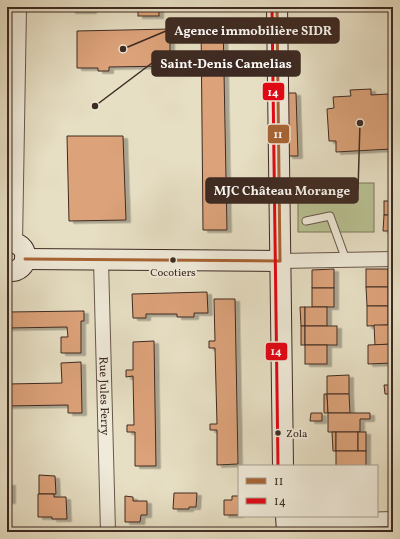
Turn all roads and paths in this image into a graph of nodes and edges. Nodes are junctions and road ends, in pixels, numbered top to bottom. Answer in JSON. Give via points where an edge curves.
{"nodes":[{"id":1,"x":12,"y":7,"type":"edge"},
{"id":2,"x":19,"y":7,"type":"edge"},
{"id":3,"x":276,"y":7,"type":"edge"},
{"id":4,"x":306,"y":221,"type":"dead end"},
{"id":5,"x":14,"y":247,"type":"edge"},
{"id":6,"x":393,"y":259,"type":"edge"},
{"id":7,"x":101,"y":260,"type":"junction"},
{"id":8,"x":346,"y":260,"type":"junction"},
{"id":9,"x":280,"y":261,"type":"junction"},
{"id":10,"x":7,"y":271,"type":"edge"},
{"id":11,"x":283,"y":465,"type":"edge"},
{"id":12,"x":393,"y":518,"type":"edge"},
{"id":13,"x":286,"y":523,"type":"edge"},
{"id":14,"x":108,"y":532,"type":"edge"}],
"edges":[{"from":1,"to":5,"type":"street"},
{"from":2,"to":5,"type":"street"},
{"from":3,"to":9,"type":"street"},
{"from":4,"to":8,"type":"lane","via":[[330,216]]},
{"from":5,"to":7,"type":"street"},
{"from":5,"to":10,"type":"street","via":[[21,267]]},
{"from":6,"to":8,"type":"street"},
{"from":7,"to":9,"type":"street"},
{"from":7,"to":14,"type":"street","name":"Rue Jules Ferry"},
{"from":8,"to":9,"type":"street"},
{"from":9,"to":11,"type":"street"},
{"from":12,"to":13,"type":"street"}]}
